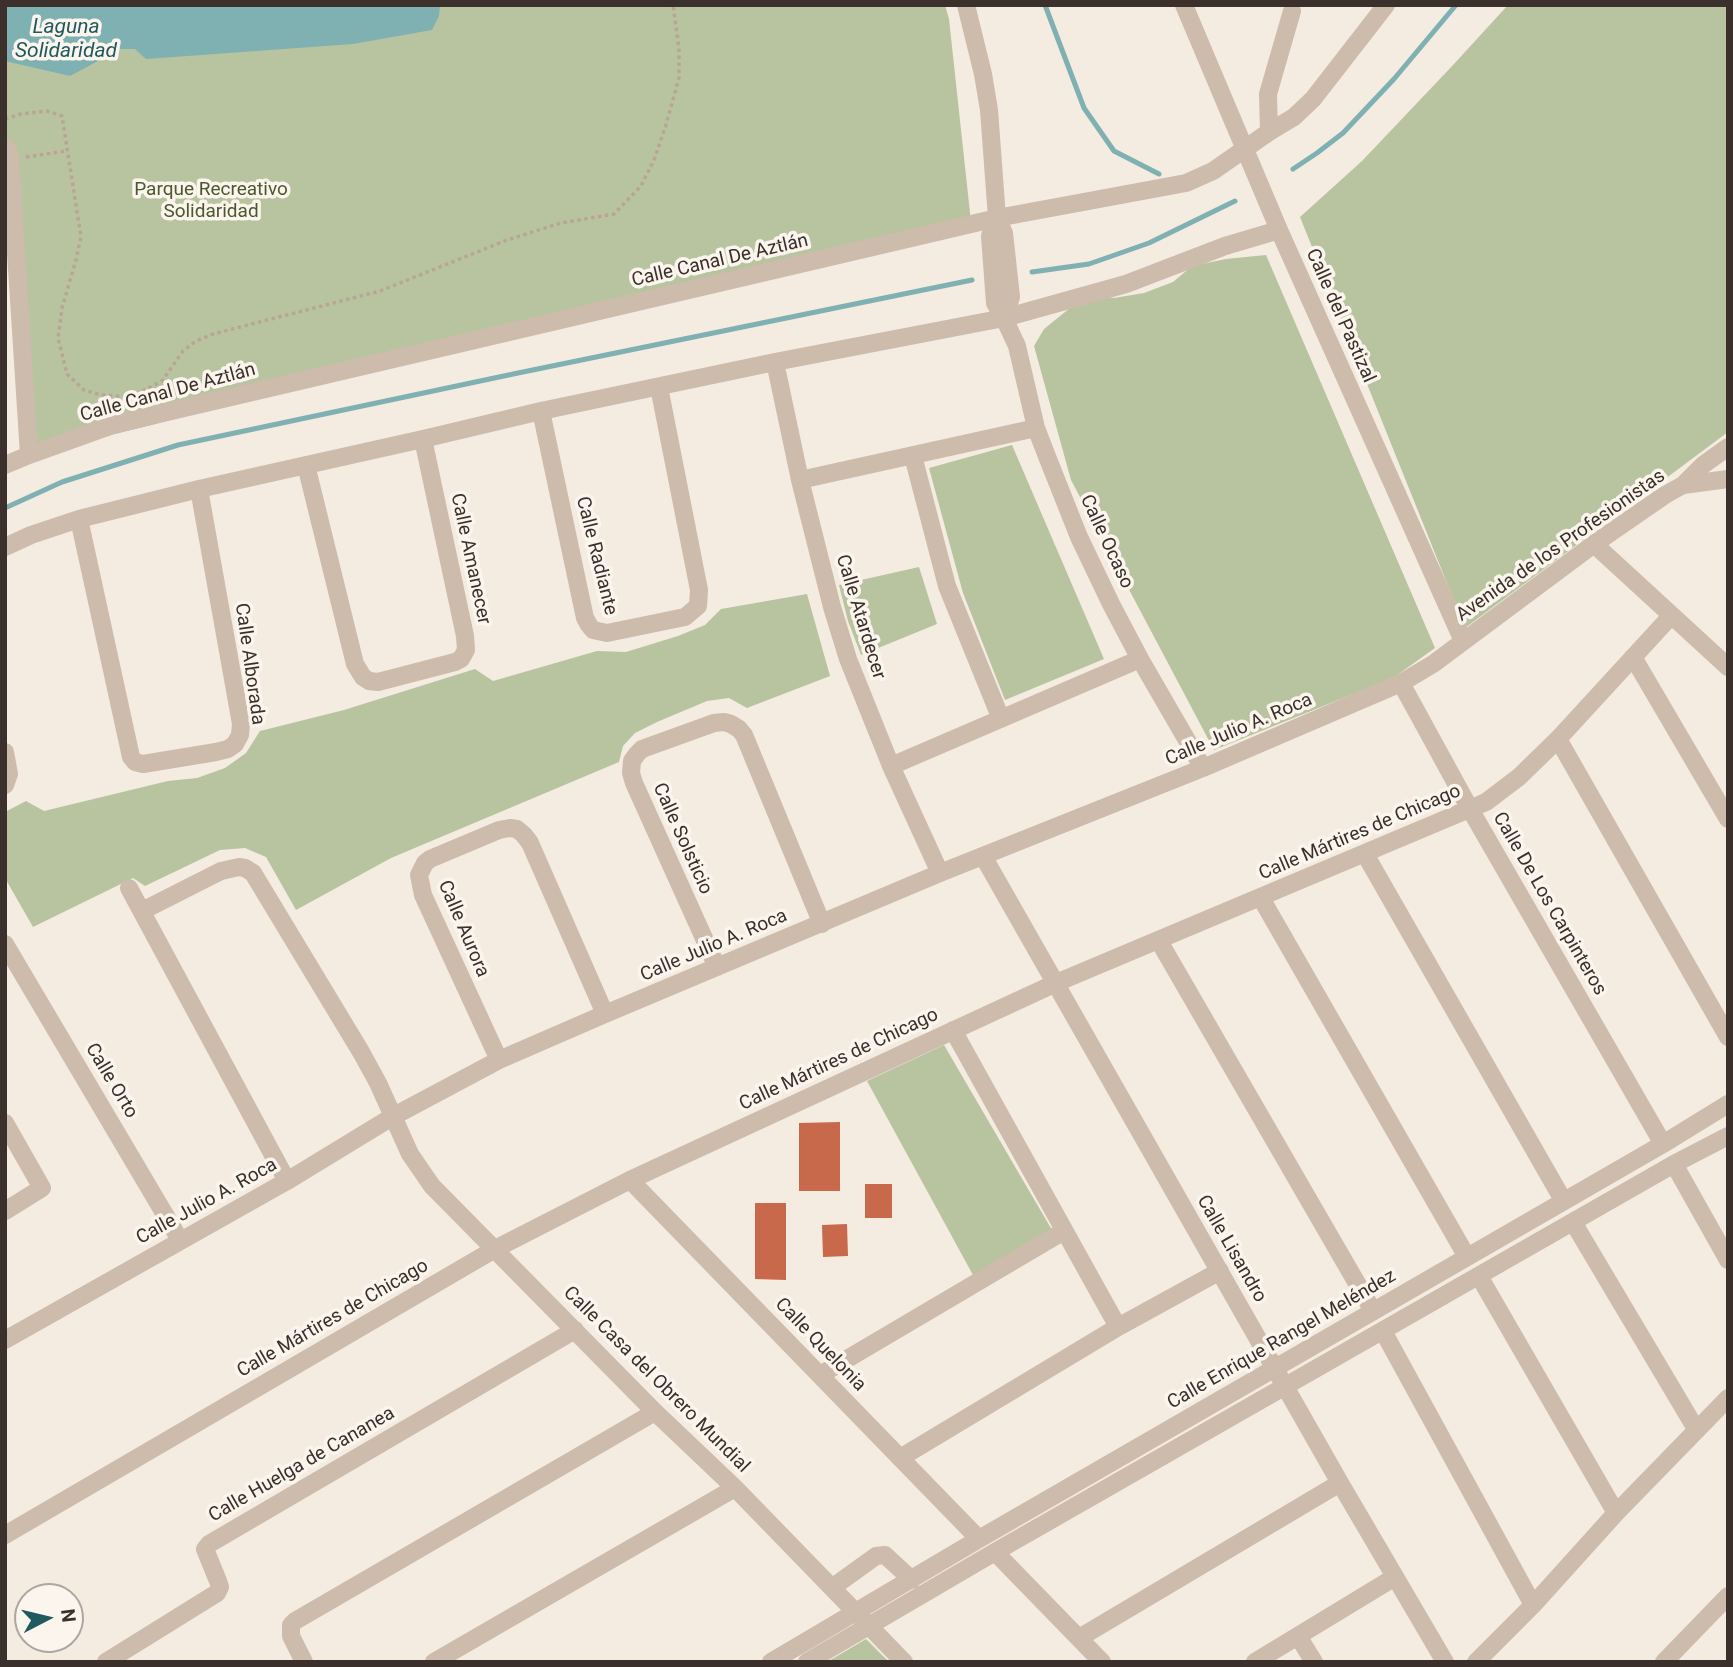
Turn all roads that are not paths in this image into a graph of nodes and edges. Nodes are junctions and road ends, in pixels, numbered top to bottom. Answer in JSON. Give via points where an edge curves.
{"nodes":[{"id":1,"x":966,"y":5,"type":"edge"},
{"id":2,"x":1184,"y":5,"type":"edge"},
{"id":3,"x":1385,"y":5,"type":"edge"},
{"id":4,"x":1292,"y":11,"type":"dead end"},
{"id":5,"x":1269,"y":132,"type":"junction"},
{"id":6,"x":1245,"y":149,"type":"junction"},
{"id":7,"x":7,"y":152,"type":"edge"},
{"id":8,"x":997,"y":218,"type":"junction"},
{"id":9,"x":1279,"y":230,"type":"junction"},
{"id":10,"x":1004,"y":318,"type":"junction"},
{"id":11,"x":775,"y":362,"type":"junction"},
{"id":12,"x":659,"y":387,"type":"junction"},
{"id":13,"x":541,"y":411,"type":"junction"},
{"id":14,"x":1036,"y":428,"type":"junction"},
{"id":15,"x":423,"y":439,"type":"junction"},
{"id":16,"x":1728,"y":447,"type":"edge"},
{"id":17,"x":29,"y":455,"type":"junction"},
{"id":18,"x":913,"y":456,"type":"junction"},
{"id":19,"x":5,"y":465,"type":"edge"},
{"id":20,"x":306,"y":465,"type":"junction"},
{"id":21,"x":1703,"y":465,"type":"junction"},
{"id":22,"x":800,"y":480,"type":"junction"},
{"id":23,"x":1683,"y":485,"type":"junction"},
{"id":24,"x":1724,"y":485,"type":"edge"},
{"id":25,"x":199,"y":489,"type":"junction"},
{"id":26,"x":79,"y":519,"type":"junction"},
{"id":27,"x":1594,"y":544,"type":"junction"},
{"id":28,"x":5,"y":547,"type":"edge"},
{"id":29,"x":1671,"y":616,"type":"junction"},
{"id":30,"x":1463,"y":641,"type":"junction"},
{"id":31,"x":1633,"y":657,"type":"junction"},
{"id":32,"x":1140,"y":659,"type":"junction"},
{"id":33,"x":1728,"y":667,"type":"edge"},
{"id":34,"x":1401,"y":682,"type":"junction"},
{"id":35,"x":1000,"y":719,"type":"junction"},
{"id":36,"x":1558,"y":739,"type":"junction"},
{"id":37,"x":5,"y":752,"type":"edge"},
{"id":38,"x":891,"y":766,"type":"junction"},
{"id":39,"x":1203,"y":768,"type":"junction"},
{"id":40,"x":5,"y":785,"type":"edge"},
{"id":41,"x":1470,"y":809,"type":"junction"},
{"id":42,"x":1728,"y":819,"type":"edge"},
{"id":43,"x":1365,"y":854,"type":"junction"},
{"id":44,"x":983,"y":856,"type":"junction"},
{"id":45,"x":940,"y":873,"type":"junction"},
{"id":46,"x":129,"y":888,"type":"dead end"},
{"id":47,"x":1261,"y":898,"type":"junction"},
{"id":48,"x":142,"y":911,"type":"junction"},
{"id":49,"x":822,"y":924,"type":"junction"},
{"id":50,"x":1159,"y":941,"type":"junction"},
{"id":51,"x":5,"y":944,"type":"edge"},
{"id":52,"x":717,"y":967,"type":"junction"},
{"id":53,"x":1056,"y":983,"type":"junction"},
{"id":54,"x":604,"y":1014,"type":"junction"},
{"id":55,"x":953,"y":1030,"type":"junction"},
{"id":56,"x":1728,"y":1037,"type":"edge"},
{"id":57,"x":499,"y":1060,"type":"junction"},
{"id":58,"x":1728,"y":1104,"type":"edge"},
{"id":59,"x":392,"y":1117,"type":"junction"},
{"id":60,"x":5,"y":1123,"type":"edge"},
{"id":61,"x":1728,"y":1136,"type":"edge"},
{"id":62,"x":1663,"y":1144,"type":"junction"},
{"id":63,"x":1674,"y":1164,"type":"junction"},
{"id":64,"x":287,"y":1181,"type":"junction"},
{"id":65,"x":630,"y":1181,"type":"junction"},
{"id":66,"x":1563,"y":1200,"type":"junction"},
{"id":67,"x":5,"y":1211,"type":"edge"},
{"id":68,"x":1573,"y":1222,"type":"junction"},
{"id":69,"x":1064,"y":1231,"type":"junction"},
{"id":70,"x":180,"y":1240,"type":"junction"},
{"id":71,"x":495,"y":1249,"type":"junction"},
{"id":72,"x":1467,"y":1257,"type":"junction"},
{"id":73,"x":1728,"y":1261,"type":"edge"},
{"id":74,"x":1220,"y":1271,"type":"junction"},
{"id":75,"x":1479,"y":1276,"type":"junction"},
{"id":76,"x":1373,"y":1311,"type":"junction"},
{"id":77,"x":1118,"y":1327,"type":"junction"},
{"id":78,"x":575,"y":1330,"type":"junction"},
{"id":79,"x":1383,"y":1331,"type":"junction"},
{"id":80,"x":5,"y":1339,"type":"edge"},
{"id":81,"x":1276,"y":1368,"type":"junction"},
{"id":82,"x":820,"y":1375,"type":"junction"},
{"id":83,"x":1286,"y":1386,"type":"junction"},
{"id":84,"x":1728,"y":1398,"type":"edge"},
{"id":85,"x":655,"y":1412,"type":"junction"},
{"id":86,"x":1696,"y":1429,"type":"junction"},
{"id":87,"x":900,"y":1458,"type":"junction"},
{"id":88,"x":1340,"y":1483,"type":"junction"},
{"id":89,"x":735,"y":1488,"type":"junction"},
{"id":90,"x":1616,"y":1513,"type":"junction"},
{"id":91,"x":5,"y":1535,"type":"edge"},
{"id":92,"x":979,"y":1539,"type":"junction"},
{"id":93,"x":995,"y":1552,"type":"junction"},
{"id":94,"x":1395,"y":1577,"type":"junction"},
{"id":95,"x":912,"y":1580,"type":"junction"},
{"id":96,"x":833,"y":1587,"type":"junction"},
{"id":97,"x":1727,"y":1602,"type":"edge"},
{"id":98,"x":1533,"y":1605,"type":"junction"},
{"id":99,"x":864,"y":1618,"type":"junction"},
{"id":100,"x":1298,"y":1636,"type":"junction"},
{"id":101,"x":1079,"y":1638,"type":"junction"},
{"id":102,"x":106,"y":1662,"type":"edge"},
{"id":103,"x":304,"y":1662,"type":"edge"},
{"id":104,"x":434,"y":1662,"type":"edge"},
{"id":105,"x":771,"y":1662,"type":"edge"},
{"id":106,"x":807,"y":1662,"type":"edge"},
{"id":107,"x":904,"y":1662,"type":"edge"},
{"id":108,"x":1102,"y":1662,"type":"edge"},
{"id":109,"x":1255,"y":1662,"type":"edge"},
{"id":110,"x":1314,"y":1662,"type":"edge"},
{"id":111,"x":1445,"y":1662,"type":"edge"},
{"id":112,"x":1476,"y":1662,"type":"edge"},
{"id":113,"x":1664,"y":1662,"type":"edge"}],
"edges":[{"from":1,"to":8,"type":"street","via":[[989,110]]},
{"from":2,"to":6,"type":"street","name":"Calle del Pastizal"},
{"from":3,"to":5,"type":"street","name":"Calle Canal De Aztlán","via":[[1313,99]]},
{"from":4,"to":5,"type":"street","via":[[1268,94]]},
{"from":5,"to":6,"type":"street","name":"Calle Canal De Aztlán"},
{"from":6,"to":8,"type":"street","name":"Calle Canal De Aztlán","via":[[1186,183]]},
{"from":6,"to":9,"type":"street","name":"Calle del Pastizal"},
{"from":7,"to":17,"type":"street"},
{"from":8,"to":10,"type":"street","via":[[1004,233],[1011,297]]},
{"from":8,"to":17,"type":"street","name":"Calle Canal De Aztlán","via":[[156,414]]},
{"from":9,"to":10,"type":"street","via":[[1126,284]]},
{"from":9,"to":30,"type":"street","name":"Calle del Pastizal"},
{"from":10,"to":11,"type":"street"},
{"from":10,"to":14,"type":"street","name":"Calle Ocaso","via":[[1017,346]]},
{"from":11,"to":12,"type":"street"},
{"from":11,"to":22,"type":"street","name":"Calle Atardecer"},
{"from":12,"to":13,"type":"street"},
{"from":12,"to":13,"type":"street","name":"Calle Radiante","via":[[699,590],[698,606],[685,617],[607,633],[593,631],[585,618]]},
{"from":13,"to":15,"type":"street"},
{"from":14,"to":18,"type":"street"},
{"from":14,"to":32,"type":"street","name":"Calle Ocaso","via":[[1079,537]]},
{"from":15,"to":20,"type":"street"},
{"from":15,"to":20,"type":"street","name":"Calle Amanecer","via":[[466,650],[455,663],[378,682],[363,677],[355,664]]},
{"from":16,"to":21,"type":"street","name":"Avenida de los Profesionistas"},
{"from":17,"to":19,"type":"street","name":"Calle Canal De Aztlán"},
{"from":18,"to":22,"type":"street"},
{"from":18,"to":35,"type":"street","via":[[947,586]]},
{"from":20,"to":25,"type":"street"},
{"from":21,"to":23,"type":"street","name":"Avenida de los Profesionistas"},
{"from":21,"to":24,"type":"street"},
{"from":22,"to":38,"type":"street","name":"Calle Atardecer","via":[[848,659]]},
{"from":23,"to":24,"type":"street","name":"Avenida de los Profesionistas"},
{"from":23,"to":27,"type":"street","name":"Avenida de los Profesionistas"},
{"from":25,"to":26,"type":"street"},
{"from":25,"to":26,"type":"street","name":"Calle Alborada","via":[[241,724],[235,744],[216,752],[143,764],[131,757]]},
{"from":26,"to":28,"type":"street"},
{"from":27,"to":29,"type":"street"},
{"from":27,"to":30,"type":"street","name":"Avenida de los Profesionistas"},
{"from":29,"to":31,"type":"street","name":"Calle Mártires de Chicago"},
{"from":29,"to":33,"type":"street"},
{"from":30,"to":34,"type":"street","name":"Calle Julio A. Roca"},
{"from":31,"to":36,"type":"street","name":"Calle Mártires de Chicago"},
{"from":31,"to":42,"type":"street"},
{"from":32,"to":35,"type":"street"},
{"from":32,"to":39,"type":"street","name":"Calle Ocaso"},
{"from":34,"to":39,"type":"street","name":"Calle Julio A. Roca"},
{"from":34,"to":41,"type":"street","name":"Calle De Los Carpinteros"},
{"from":35,"to":38,"type":"street"},
{"from":36,"to":41,"type":"street","name":"Calle Mártires de Chicago","via":[[1502,791]]},
{"from":36,"to":56,"type":"street"},
{"from":37,"to":40,"type":"street","via":[[9,774]]},
{"from":38,"to":45,"type":"street","name":"Calle Atardecer"},
{"from":39,"to":44,"type":"street","name":"Calle Julio A. Roca"},
{"from":41,"to":43,"type":"street","name":"Calle Mártires de Chicago"},
{"from":41,"to":62,"type":"street","name":"Calle De Los Carpinteros"},
{"from":43,"to":47,"type":"street","name":"Calle Mártires de Chicago"},
{"from":43,"to":66,"type":"street"},
{"from":44,"to":45,"type":"street","name":"Calle Julio A. Roca"},
{"from":44,"to":53,"type":"street","name":"Calle Lisandro"},
{"from":45,"to":49,"type":"street","name":"Calle Julio A. Roca"},
{"from":46,"to":48,"type":"street"},
{"from":47,"to":50,"type":"street","name":"Calle Mártires de Chicago"},
{"from":47,"to":72,"type":"street"},
{"from":48,"to":59,"type":"street","name":"Calle Casa del Obrero Mundial","via":[[221,871],[239,867],[253,873],[361,1052]]},
{"from":48,"to":64,"type":"street"},
{"from":49,"to":52,"type":"street","name":"Calle Julio A. Roca"},
{"from":49,"to":52,"type":"street","name":"Calle Solsticio","via":[[738,729],[714,723],[642,749],[632,761],[634,783]]},
{"from":50,"to":53,"type":"street","name":"Calle Mártires de Chicago"},
{"from":50,"to":76,"type":"street"},
{"from":51,"to":70,"type":"street","name":"Calle Orto"},
{"from":52,"to":54,"type":"street","name":"Calle Julio A. Roca"},
{"from":53,"to":55,"type":"street","name":"Calle Mártires de Chicago"},
{"from":53,"to":74,"type":"street","name":"Calle Lisandro"},
{"from":54,"to":57,"type":"street","name":"Calle Julio A. Roca"},
{"from":54,"to":57,"type":"street","name":"Calle Aurora","via":[[524,835],[517,829],[499,830],[430,859],[419,875],[423,895]]},
{"from":55,"to":65,"type":"street","name":"Calle Mártires de Chicago"},
{"from":55,"to":69,"type":"street"},
{"from":57,"to":59,"type":"street","name":"Calle Julio A. Roca"},
{"from":58,"to":62,"type":"street","name":"Calle Enrique Rangel Meléndez"},
{"from":59,"to":64,"type":"street","name":"Calle Julio A. Roca"},
{"from":59,"to":71,"type":"street","name":"Calle Casa del Obrero Mundial","via":[[432,1186]]},
{"from":60,"to":67,"type":"street","via":[[41,1188]]},
{"from":61,"to":63,"type":"street"},
{"from":62,"to":66,"type":"street","name":"Calle Enrique Rangel Meléndez"},
{"from":63,"to":68,"type":"street"},
{"from":63,"to":73,"type":"street"},
{"from":64,"to":70,"type":"street","name":"Calle Julio A. Roca"},
{"from":65,"to":71,"type":"street","name":"Calle Mártires de Chicago"},
{"from":65,"to":82,"type":"street","name":"Calle Quelonia"},
{"from":66,"to":72,"type":"street","name":"Calle Enrique Rangel Meléndez"},
{"from":68,"to":75,"type":"street"},
{"from":68,"to":86,"type":"street"},
{"from":69,"to":77,"type":"street"},
{"from":69,"to":82,"type":"street"},
{"from":70,"to":80,"type":"street","name":"Calle Julio A. Roca"},
{"from":71,"to":78,"type":"street","name":"Calle Casa del Obrero Mundial"},
{"from":71,"to":91,"type":"street","name":"Calle Mártires de Chicago"},
{"from":72,"to":76,"type":"street","name":"Calle Enrique Rangel Meléndez"},
{"from":74,"to":77,"type":"street"},
{"from":74,"to":81,"type":"street","name":"Calle Lisandro"},
{"from":75,"to":79,"type":"street"},
{"from":75,"to":90,"type":"street"},
{"from":76,"to":81,"type":"street","name":"Calle Enrique Rangel Meléndez"},
{"from":77,"to":87,"type":"street"},
{"from":78,"to":85,"type":"street","name":"Calle Casa del Obrero Mundial"},
{"from":78,"to":102,"type":"street","name":"Calle Huelga de Cananea","via":[[209,1544],[205,1549],[220,1587],[217,1592]]},
{"from":79,"to":83,"type":"street"},
{"from":79,"to":98,"type":"street"},
{"from":81,"to":83,"type":"street","name":"Calle Lisandro"},
{"from":81,"to":92,"type":"street","name":"Calle Enrique Rangel Meléndez"},
{"from":82,"to":87,"type":"street","name":"Calle Quelonia"},
{"from":83,"to":88,"type":"street","name":"Calle Lisandro"},
{"from":83,"to":93,"type":"street"},
{"from":84,"to":86,"type":"street"},
{"from":85,"to":89,"type":"street","name":"Calle Casa del Obrero Mundial"},
{"from":85,"to":103,"type":"street","via":[[295,1621],[291,1636]]},
{"from":86,"to":90,"type":"street"},
{"from":87,"to":92,"type":"street","name":"Calle Quelonia"},
{"from":88,"to":94,"type":"street","name":"Calle Lisandro"},
{"from":88,"to":101,"type":"street"},
{"from":89,"to":96,"type":"street","name":"Calle Casa del Obrero Mundial"},
{"from":89,"to":104,"type":"street"},
{"from":90,"to":98,"type":"street"},
{"from":92,"to":95,"type":"street","name":"Calle Enrique Rangel Meléndez"},
{"from":93,"to":99,"type":"street"},
{"from":93,"to":101,"type":"street"},
{"from":94,"to":100,"type":"street"},
{"from":94,"to":111,"type":"street","name":"Calle Lisandro"},
{"from":95,"to":96,"type":"street","via":[[885,1555],[876,1556]]},
{"from":95,"to":99,"type":"street","name":"Calle Enrique Rangel Meléndez"},
{"from":96,"to":99,"type":"street","name":"Calle Casa del Obrero Mundial"},
{"from":97,"to":113,"type":"street"},
{"from":98,"to":112,"type":"street"},
{"from":99,"to":105,"type":"street"},
{"from":99,"to":106,"type":"street"},
{"from":99,"to":107,"type":"street","name":"Calle Casa del Obrero Mundial"},
{"from":100,"to":109,"type":"street"},
{"from":100,"to":110,"type":"street"},
{"from":101,"to":108,"type":"street"}]}
